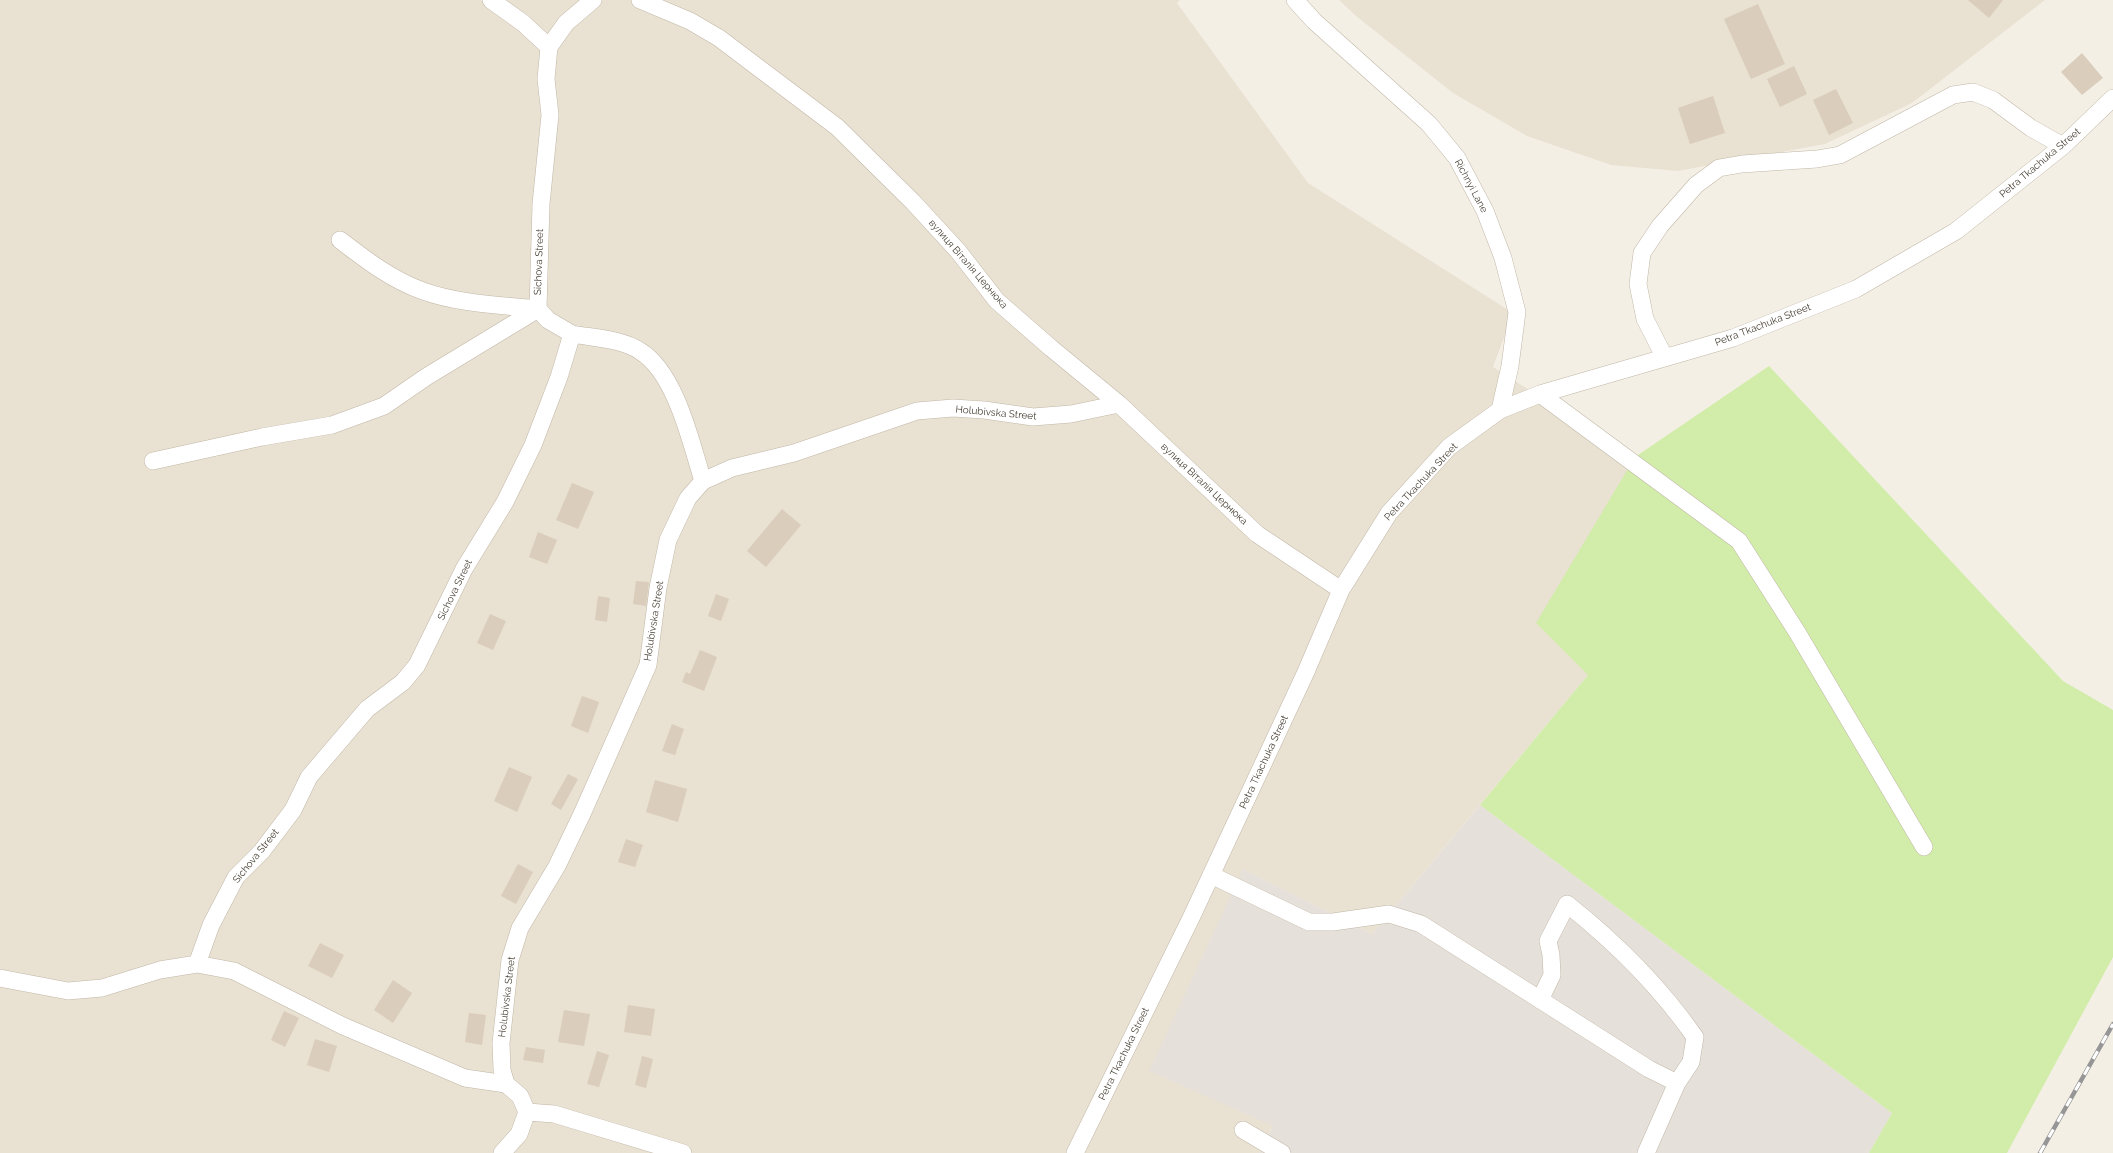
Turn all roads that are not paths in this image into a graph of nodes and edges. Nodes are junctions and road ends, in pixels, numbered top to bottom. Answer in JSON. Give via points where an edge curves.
{"nodes":[{"id":1,"x":491,"y":0,"type":"edge"},
{"id":2,"x":593,"y":0,"type":"edge"},
{"id":3,"x":640,"y":0,"type":"edge"},
{"id":4,"x":1294,"y":0,"type":"edge"},
{"id":5,"x":549,"y":47,"type":"junction"},
{"id":6,"x":2113,"y":98,"type":"edge"},
{"id":7,"x":2062,"y":146,"type":"junction"},
{"id":8,"x":340,"y":240,"type":"dead end"},
{"id":9,"x":538,"y":309,"type":"junction"},
{"id":10,"x":572,"y":334,"type":"junction"},
{"id":11,"x":1665,"y":358,"type":"junction"},
{"id":12,"x":1540,"y":394,"type":"junction"},
{"id":13,"x":1119,"y":404,"type":"junction"},
{"id":14,"x":1500,"y":410,"type":"junction"},
{"id":15,"x":153,"y":461,"type":"dead end"},
{"id":16,"x":703,"y":482,"type":"junction"},
{"id":17,"x":1341,"y":590,"type":"junction"},
{"id":18,"x":1924,"y":847,"type":"dead end"},
{"id":19,"x":1211,"y":875,"type":"junction"},
{"id":20,"x":196,"y":964,"type":"junction"},
{"id":21,"x":0,"y":978,"type":"edge"},
{"id":22,"x":1540,"y":1000,"type":"junction"},
{"id":23,"x":1677,"y":1083,"type":"junction"},
{"id":24,"x":506,"y":1084,"type":"junction"},
{"id":25,"x":527,"y":1112,"type":"junction"},
{"id":26,"x":1243,"y":1130,"type":"dead end"},
{"id":27,"x":502,"y":1153,"type":"edge"},
{"id":28,"x":682,"y":1153,"type":"edge"},
{"id":29,"x":1075,"y":1153,"type":"edge"},
{"id":30,"x":1282,"y":1153,"type":"edge"},
{"id":31,"x":1646,"y":1153,"type":"edge"}],
"edges":[{"from":1,"to":5,"type":"street","via":[[523,23]]},
{"from":2,"to":5,"type":"street","via":[[566,23]]},
{"from":3,"to":13,"type":"street","name":"вулиця Віталія Цернюка","via":[[690,21],[719,38],[837,127],[958,251],[997,301]]},
{"from":4,"to":14,"type":"street","name":"Richnyi Lane","via":[[1314,21],[1430,124],[1457,158],[1485,211],[1503,258],[1516,312],[1510,366]]},
{"from":5,"to":9,"type":"street","name":"Sichova Street","via":[[546,79],[550,115],[542,204]]},
{"from":6,"to":7,"type":"street","name":"Petra Tkachuka Street"},
{"from":7,"to":11,"type":"street","name":"Petra Tkachuka Street","via":[[1956,231],[1856,289],[1733,338]]},
{"from":7,"to":11,"type":"street","via":[[2031,128],[1993,100],[1973,92],[1953,95],[1840,155],[1719,168],[1696,185],[1660,226],[1642,253],[1638,284],[1645,319]]},
{"from":8,"to":9,"type":"street","via":[[397,280],[424,291],[463,300]]},
{"from":9,"to":10,"type":"street","name":"Sichova Street","via":[[548,320]]},
{"from":9,"to":15,"type":"street","via":[[426,377],[384,406],[332,425],[262,437]]},
{"from":10,"to":16,"type":"street","via":[[623,343],[640,350],[653,362],[666,380],[683,414]]},
{"from":10,"to":20,"type":"street","name":"Sichova Street","via":[[533,445],[505,502],[464,569],[417,665],[403,682],[367,709],[309,777],[293,810],[262,851],[236,878],[211,925]]},
{"from":11,"to":12,"type":"street","name":"Petra Tkachuka Street"},
{"from":12,"to":14,"type":"street","name":"Petra Tkachuka Street"},
{"from":12,"to":18,"type":"street","via":[[1739,541],[1797,632]]},
{"from":13,"to":16,"type":"street","name":"Holubivska Street","via":[[1071,414],[1033,418],[984,410],[917,410],[794,453],[732,468]]},
{"from":13,"to":17,"type":"street","name":"вулиця Віталія Цернюка","via":[[1257,534]]},
{"from":14,"to":17,"type":"street","name":"Petra Tkachuka Street","via":[[1449,447],[1389,513]]},
{"from":16,"to":24,"type":"street","name":"Holubivska Street","via":[[688,498],[668,540],[658,588],[648,665],[579,821],[557,866],[520,928],[509,966],[501,1042],[502,1070]]},
{"from":17,"to":19,"type":"street","name":"Petra Tkachuka Street","via":[[1305,674]]},
{"from":19,"to":22,"type":"street","via":[[1309,922],[1333,922],[1389,914],[1421,924]]},
{"from":19,"to":29,"type":"street","name":"Petra Tkachuka Street"},
{"from":20,"to":21,"type":"street","via":[[160,970],[102,988],[68,991]]},
{"from":20,"to":24,"type":"street","via":[[234,971],[343,1026],[465,1078]]},
{"from":22,"to":23,"type":"street","via":[[1649,1069]]},
{"from":22,"to":23,"type":"street","via":[[1552,975],[1548,941],[1567,904],[1595,926],[1636,967],[1680,1016],[1694,1037],[1691,1062]]},
{"from":23,"to":31,"type":"street"},
{"from":24,"to":25,"type":"street","via":[[520,1096]]},
{"from":25,"to":27,"type":"street","via":[[519,1134]]},
{"from":25,"to":28,"type":"street","via":[[554,1114]]},
{"from":26,"to":30,"type":"street"}]}
